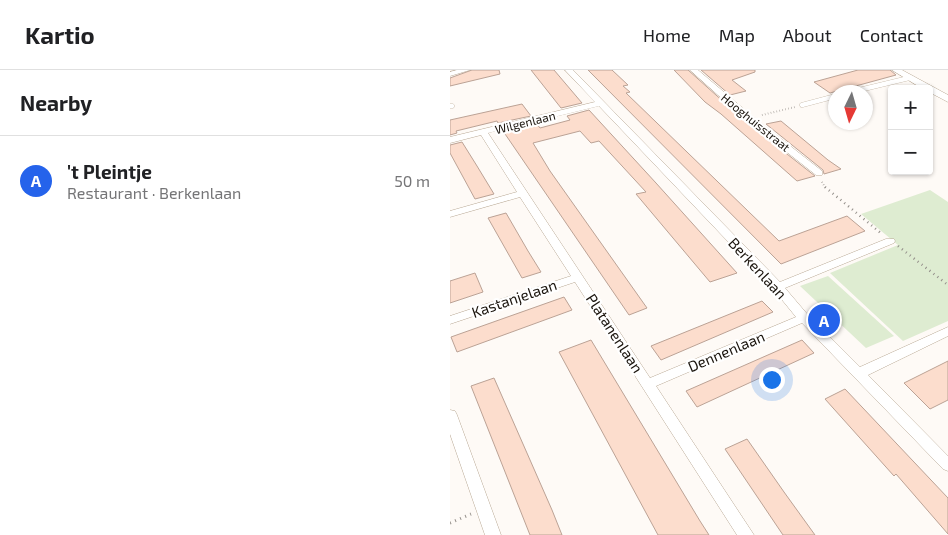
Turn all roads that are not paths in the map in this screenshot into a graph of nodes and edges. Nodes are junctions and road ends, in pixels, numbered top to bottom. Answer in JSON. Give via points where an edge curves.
{"nodes":[{"id":1,"x":466,"y":70,"type":"edge"},
{"id":2,"x":569,"y":70,"type":"edge"},
{"id":3,"x":694,"y":70,"type":"edge"},
{"id":4,"x":896,"y":70,"type":"edge"},
{"id":5,"x":450,"y":74,"type":"edge"},
{"id":6,"x":909,"y":78,"type":"junction"},
{"id":7,"x":873,"y":87,"type":"edge"},
{"id":8,"x":828,"y":98,"type":"edge"},
{"id":9,"x":948,"y":99,"type":"edge"},
{"id":10,"x":600,"y":103,"type":"junction"},
{"id":11,"x":802,"y":105,"type":"road end"},
{"id":12,"x":483,"y":132,"type":"junction"},
{"id":13,"x":450,"y":140,"type":"edge"},
{"id":14,"x":819,"y":173,"type":"road end"},
{"id":15,"x":523,"y":193,"type":"junction"},
{"id":16,"x":450,"y":214,"type":"edge"},
{"id":17,"x":890,"y":241,"type":"road end"},
{"id":18,"x":578,"y":277,"type":"junction"},
{"id":19,"x":778,"y":287,"type":"junction"},
{"id":20,"x":804,"y":318,"type":"junction"},
{"id":21,"x":450,"y":320,"type":"edge"},
{"id":22,"x":948,"y":331,"type":"edge"},
{"id":23,"x":860,"y":373,"type":"junction"},
{"id":24,"x":648,"y":384,"type":"junction"},
{"id":25,"x":450,"y":415,"type":"edge"},
{"id":26,"x":948,"y":465,"type":"edge"},
{"id":27,"x":493,"y":535,"type":"edge"},
{"id":28,"x":746,"y":535,"type":"edge"}],
"edges":[{"from":1,"to":5,"type":"street"},
{"from":2,"to":10,"type":"street","name":"Berkenlaan"},
{"from":3,"to":14,"type":"street","name":"Hooghuisstraat"},
{"from":4,"to":6,"type":"street"},
{"from":6,"to":7,"type":"lane"},
{"from":6,"to":9,"type":"street"},
{"from":8,"to":11,"type":"lane"},
{"from":10,"to":12,"type":"street","name":"Wilgenlaan"},
{"from":10,"to":19,"type":"street","name":"Berkenlaan"},
{"from":12,"to":13,"type":"street","name":"Wilgenlaan"},
{"from":12,"to":15,"type":"street","name":"Platanenlaan"},
{"from":15,"to":16,"type":"street"},
{"from":15,"to":18,"type":"street","name":"Platanenlaan"},
{"from":17,"to":19,"type":"street"},
{"from":18,"to":21,"type":"street","name":"Kastanjelaan"},
{"from":18,"to":24,"type":"street","name":"Platanenlaan"},
{"from":19,"to":20,"type":"street","name":"Berkenlaan"},
{"from":20,"to":23,"type":"street","name":"Berkenlaan"},
{"from":20,"to":24,"type":"street","name":"Dennenlaan"},
{"from":22,"to":23,"type":"street"},
{"from":23,"to":26,"type":"street","name":"Berkenlaan"},
{"from":24,"to":28,"type":"street","name":"Platanenlaan"},
{"from":25,"to":27,"type":"street"}]}
